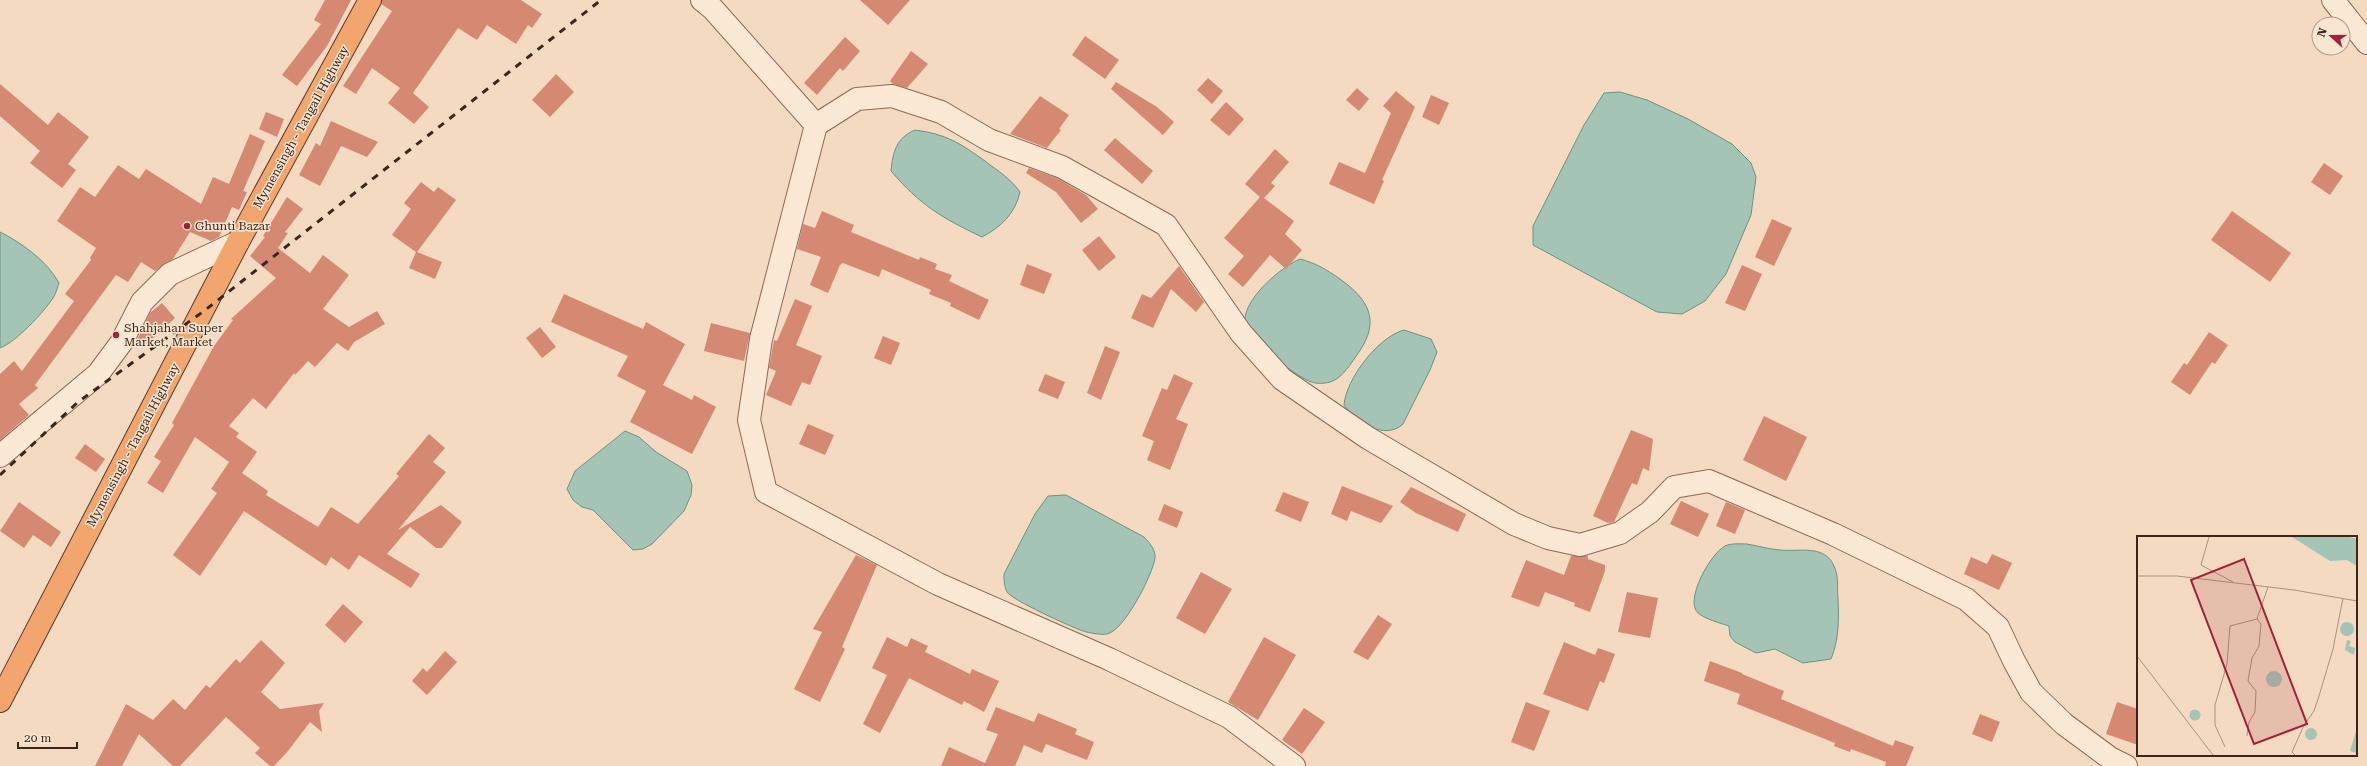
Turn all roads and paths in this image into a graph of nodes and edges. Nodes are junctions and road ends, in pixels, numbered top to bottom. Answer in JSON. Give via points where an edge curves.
{"nodes":[{"id":1,"x":370,"y":0,"type":"edge"},
{"id":2,"x":702,"y":0,"type":"edge"},
{"id":3,"x":2333,"y":0,"type":"edge"},
{"id":4,"x":2367,"y":43,"type":"edge"},
{"id":5,"x":816,"y":124,"type":"junction"},
{"id":6,"x":238,"y":242,"type":"junction"},
{"id":7,"x":0,"y":456,"type":"edge"},
{"id":8,"x":0,"y":701,"type":"edge"},
{"id":9,"x":1294,"y":766,"type":"edge"},
{"id":10,"x":2126,"y":766,"type":"edge"}],
"edges":[{"from":1,"to":6,"type":"highway","name":"Mymensingh - Tangail Highway"},
{"from":2,"to":5,"type":"street","via":[[713,9]]},
{"from":3,"to":4,"type":"street"},
{"from":5,"to":9,"type":"street","via":[[761,339],[749,420],[766,492],[938,584],[1109,659],[1229,718]]},
{"from":5,"to":10,"type":"street","via":[[857,99],[892,96],[941,112],[989,140],[1062,167],[1166,225],[1240,333],[1282,379],[1368,438],[1514,524],[1548,538],[1580,545],[1620,533],[1650,512],[1674,487],[1709,481],[1833,534],[1966,599],[1998,627],[2032,692],[2064,724],[2110,758]]},
{"from":6,"to":7,"type":"street","via":[[170,274],[142,302],[121,343],[98,374]]},
{"from":6,"to":8,"type":"highway","name":"Mymensingh - Tangail Highway"}]}
